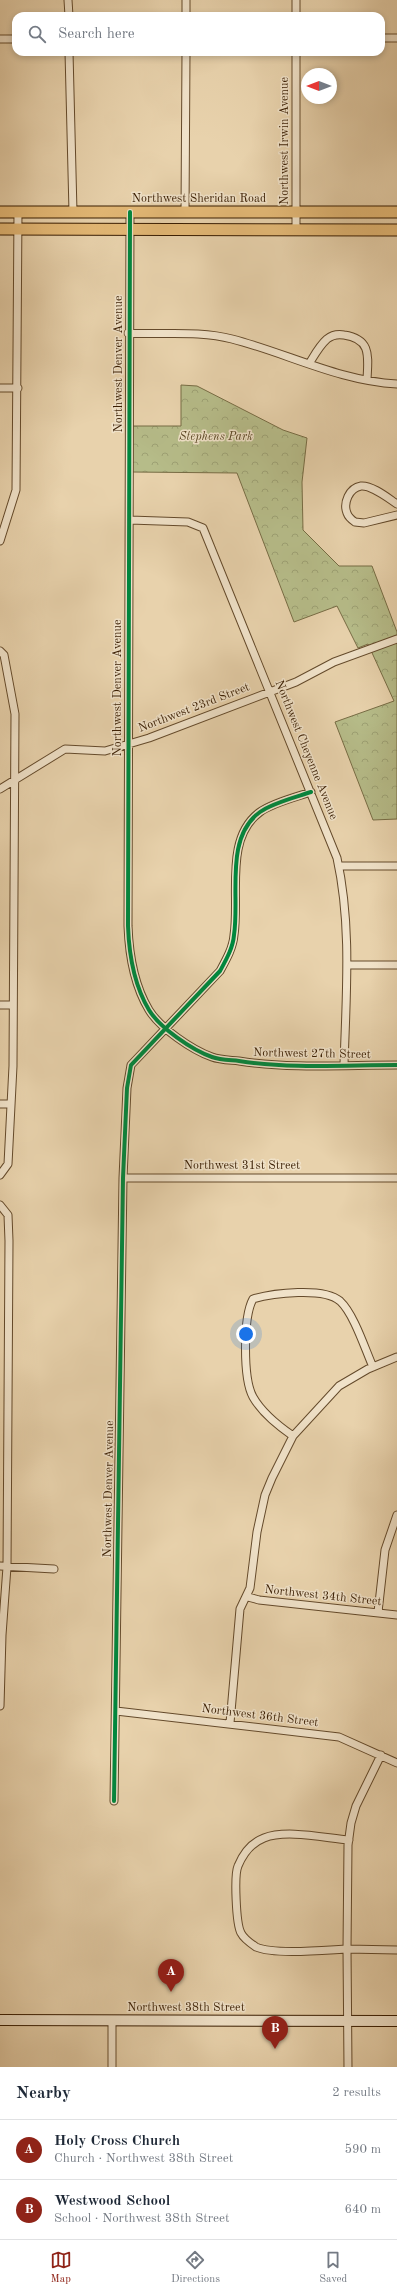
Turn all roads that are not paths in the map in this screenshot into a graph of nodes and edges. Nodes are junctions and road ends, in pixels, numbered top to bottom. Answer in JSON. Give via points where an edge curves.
{"nodes":[{"id":1,"x":68,"y":0,"type":"edge"},
{"id":2,"x":186,"y":0,"type":"edge"},
{"id":3,"x":296,"y":0,"type":"edge"},
{"id":4,"x":69,"y":12,"type":"edge"},
{"id":5,"x":186,"y":12,"type":"edge"},
{"id":6,"x":296,"y":12,"type":"edge"},
{"id":7,"x":385,"y":38,"type":"edge"},
{"id":8,"x":397,"y":38,"type":"edge"},
{"id":9,"x":0,"y":39,"type":"edge"},
{"id":10,"x":12,"y":39,"type":"edge"},
{"id":11,"x":69,"y":56,"type":"edge"},
{"id":12,"x":186,"y":56,"type":"edge"},
{"id":13,"x":296,"y":56,"type":"edge"},
{"id":14,"x":0,"y":212,"type":"edge"},
{"id":15,"x":18,"y":212,"type":"junction"},
{"id":16,"x":72,"y":212,"type":"junction"},
{"id":17,"x":130,"y":212,"type":"junction"},
{"id":18,"x":185,"y":212,"type":"junction"},
{"id":19,"x":296,"y":212,"type":"junction"},
{"id":20,"x":397,"y":212,"type":"edge"},
{"id":21,"x":0,"y":229,"type":"edge"},
{"id":22,"x":18,"y":229,"type":"junction"},
{"id":23,"x":130,"y":229,"type":"junction"},
{"id":24,"x":296,"y":230,"type":"junction"},
{"id":25,"x":397,"y":230,"type":"edge"},
{"id":26,"x":128,"y":333,"type":"junction"},
{"id":27,"x":309,"y":364,"type":"junction"},
{"id":28,"x":367,"y":380,"type":"junction"},
{"id":29,"x":397,"y":384,"type":"edge"},
{"id":30,"x":0,"y":388,"type":"edge"},
{"id":31,"x":18,"y":388,"type":"junction"},
{"id":32,"x":397,"y":504,"type":"edge"},
{"id":33,"x":397,"y":515,"type":"edge"},
{"id":34,"x":130,"y":520,"type":"junction"},
{"id":35,"x":0,"y":541,"type":"edge"},
{"id":36,"x":397,"y":638,"type":"edge"},
{"id":37,"x":0,"y":651,"type":"edge"},
{"id":38,"x":270,"y":691,"type":"junction"},
{"id":39,"x":128,"y":744,"type":"junction"},
{"id":40,"x":15,"y":781,"type":"junction"},
{"id":41,"x":0,"y":789,"type":"edge"},
{"id":42,"x":311,"y":792,"type":"junction"},
{"id":43,"x":339,"y":866,"type":"junction"},
{"id":44,"x":397,"y":866,"type":"edge"},
{"id":45,"x":347,"y":965,"type":"junction"},
{"id":46,"x":397,"y":965,"type":"edge"},
{"id":47,"x":0,"y":1005,"type":"edge"},
{"id":48,"x":13,"y":1005,"type":"junction"},
{"id":49,"x":165,"y":1027,"type":"junction"},
{"id":50,"x":344,"y":1065,"type":"junction"},
{"id":51,"x":397,"y":1065,"type":"edge"},
{"id":52,"x":0,"y":1104,"type":"edge"},
{"id":53,"x":10,"y":1104,"type":"junction"},
{"id":54,"x":0,"y":1175,"type":"edge"},
{"id":55,"x":123,"y":1178,"type":"junction"},
{"id":56,"x":397,"y":1178,"type":"edge"},
{"id":57,"x":0,"y":1205,"type":"edge"},
{"id":58,"x":397,"y":1357,"type":"edge"},
{"id":59,"x":373,"y":1367,"type":"junction"},
{"id":60,"x":8,"y":1436,"type":"junction"},
{"id":61,"x":292,"y":1436,"type":"junction"},
{"id":62,"x":0,"y":1437,"type":"edge"},
{"id":63,"x":397,"y":1515,"type":"edge"},
{"id":64,"x":4,"y":1567,"type":"edge"},
{"id":65,"x":54,"y":1569,"type":"dead end"},
{"id":66,"x":248,"y":1597,"type":"junction"},
{"id":67,"x":378,"y":1612,"type":"junction"},
{"id":68,"x":397,"y":1615,"type":"edge"},
{"id":69,"x":0,"y":1706,"type":"edge"},
{"id":70,"x":116,"y":1711,"type":"junction"},
{"id":71,"x":230,"y":1723,"type":"junction"},
{"id":72,"x":381,"y":1755,"type":"junction"},
{"id":73,"x":397,"y":1763,"type":"edge"},
{"id":74,"x":114,"y":1801,"type":"dead end"},
{"id":75,"x":349,"y":1840,"type":"junction"},
{"id":76,"x":347,"y":1949,"type":"junction"},
{"id":77,"x":397,"y":1950,"type":"edge"},
{"id":78,"x":0,"y":2020,"type":"edge"},
{"id":79,"x":112,"y":2021,"type":"junction"},
{"id":80,"x":348,"y":2021,"type":"junction"},
{"id":81,"x":397,"y":2021,"type":"edge"},
{"id":82,"x":112,"y":2067,"type":"edge"},
{"id":83,"x":348,"y":2067,"type":"edge"}],
"edges":[{"from":1,"to":4,"type":"street"},
{"from":2,"to":5,"type":"street"},
{"from":3,"to":6,"type":"street"},
{"from":7,"to":8,"type":"street"},
{"from":9,"to":10,"type":"street"},
{"from":11,"to":16,"type":"street"},
{"from":12,"to":18,"type":"street"},
{"from":13,"to":19,"type":"street","name":"Northwest Irwin Avenue"},
{"from":14,"to":15,"type":"main road","name":"Northwest Sheridan Road"},
{"from":15,"to":16,"type":"main road","name":"Northwest Sheridan Road"},
{"from":15,"to":22,"type":"street"},
{"from":16,"to":17,"type":"main road","name":"Northwest Sheridan Road"},
{"from":17,"to":18,"type":"main road","name":"Northwest Sheridan Road"},
{"from":17,"to":23,"type":"street","name":"Northwest Denver Avenue"},
{"from":18,"to":19,"type":"main road","name":"Northwest Sheridan Road"},
{"from":19,"to":20,"type":"main road","name":"Northwest Sheridan Road"},
{"from":19,"to":24,"type":"street","name":"Northwest Irwin Avenue"},
{"from":21,"to":22,"type":"main road"},
{"from":22,"to":23,"type":"main road"},
{"from":22,"to":31,"type":"street"},
{"from":23,"to":24,"type":"main road"},
{"from":23,"to":26,"type":"street","name":"Northwest Denver Avenue"},
{"from":24,"to":25,"type":"main road"},
{"from":26,"to":27,"type":"street","via":[[202,334],[231,339]]},
{"from":26,"to":34,"type":"street","name":"Northwest Denver Avenue"},
{"from":27,"to":28,"type":"street","via":[[340,375]]},
{"from":27,"to":28,"type":"street","via":[[327,338],[333,335],[352,336],[364,344],[368,355]]},
{"from":28,"to":29,"type":"street"},
{"from":30,"to":31,"type":"street"},
{"from":31,"to":35,"type":"street","via":[[16,490]]},
{"from":32,"to":33,"type":"street","via":[[362,486],[354,488],[348,495],[346,504],[347,514],[355,522],[364,523]]},
{"from":34,"to":38,"type":"street","name":"Northwest Cheyenne Avenue","via":[[188,522],[203,528]]},
{"from":34,"to":39,"type":"street","name":"Northwest Denver Avenue"},
{"from":36,"to":38,"type":"street","name":"Northwest 23rd Street","via":[[334,662],[296,682]]},
{"from":37,"to":40,"type":"street","via":[[4,655],[15,714]]},
{"from":38,"to":39,"type":"street","name":"Northwest 23rd Street"},
{"from":38,"to":42,"type":"street","name":"Northwest Cheyenne Avenue"},
{"from":39,"to":40,"type":"street","name":"Northwest 23rd Street","via":[[105,751],[65,749]]},
{"from":39,"to":49,"type":"street","name":"Northwest Denver Avenue","via":[[129,951],[134,975],[149,1011]]},
{"from":40,"to":41,"type":"street","name":"Northwest 23rd Street"},
{"from":40,"to":48,"type":"street"},
{"from":42,"to":43,"type":"street","name":"Northwest Cheyenne Avenue"},
{"from":42,"to":49,"type":"street","via":[[261,811],[241,834],[234,936],[229,955],[220,971]]},
{"from":43,"to":44,"type":"street"},
{"from":43,"to":45,"type":"street","name":"Northwest Cheyenne Avenue","via":[[344,894]]},
{"from":45,"to":46,"type":"street"},
{"from":45,"to":50,"type":"street","name":"Northwest Cheyenne Avenue"},
{"from":47,"to":48,"type":"street"},
{"from":48,"to":53,"type":"street"},
{"from":49,"to":50,"type":"street","name":"Northwest 27th Street","via":[[180,1040],[212,1058],[263,1065]]},
{"from":49,"to":55,"type":"street","via":[[131,1065],[127,1088]]},
{"from":50,"to":51,"type":"street","name":"Northwest 27th Street"},
{"from":52,"to":53,"type":"street"},
{"from":53,"to":54,"type":"street","via":[[8,1164]]},
{"from":55,"to":56,"type":"street","name":"Northwest 31st Street"},
{"from":55,"to":70,"type":"street","name":"Northwest Denver Avenue"},
{"from":57,"to":60,"type":"street","via":[[8,1215],[9,1241]]},
{"from":58,"to":59,"type":"street"},
{"from":59,"to":61,"type":"street","via":[[339,1386]]},
{"from":59,"to":61,"type":"street","via":[[347,1309],[339,1300],[301,1292],[253,1299],[244,1334],[253,1396],[273,1422]]},
{"from":60,"to":62,"type":"street"},
{"from":60,"to":64,"type":"street"},
{"from":61,"to":66,"type":"street","via":[[265,1495]]},
{"from":63,"to":67,"type":"street","via":[[385,1550]]},
{"from":64,"to":65,"type":"street"},
{"from":64,"to":69,"type":"street"},
{"from":66,"to":67,"type":"street","name":"Northwest 34th Street","via":[[298,1605]]},
{"from":66,"to":71,"type":"street","via":[[240,1609]]},
{"from":67,"to":68,"type":"street","name":"Northwest 34th Street"},
{"from":70,"to":71,"type":"street","name":"Northwest 36th Street"},
{"from":70,"to":74,"type":"street","name":"Northwest Denver Avenue"},
{"from":71,"to":72,"type":"street","name":"Northwest 36th Street","via":[[339,1738]]},
{"from":72,"to":73,"type":"street","name":"Northwest 36th Street"},
{"from":72,"to":75,"type":"street","via":[[356,1806]]},
{"from":75,"to":76,"type":"street"},
{"from":75,"to":76,"type":"street","via":[[278,1834],[263,1838],[248,1848],[237,1867],[235,1888],[240,1932],[248,1942],[258,1948],[272,1951]]},
{"from":76,"to":77,"type":"street"},
{"from":76,"to":80,"type":"street"},
{"from":78,"to":79,"type":"main road","name":"Northwest 38th Street"},
{"from":79,"to":80,"type":"main road","name":"Northwest 38th Street"},
{"from":79,"to":82,"type":"street"},
{"from":80,"to":81,"type":"main road","name":"Northwest 38th Street"},
{"from":80,"to":83,"type":"street"}]}
